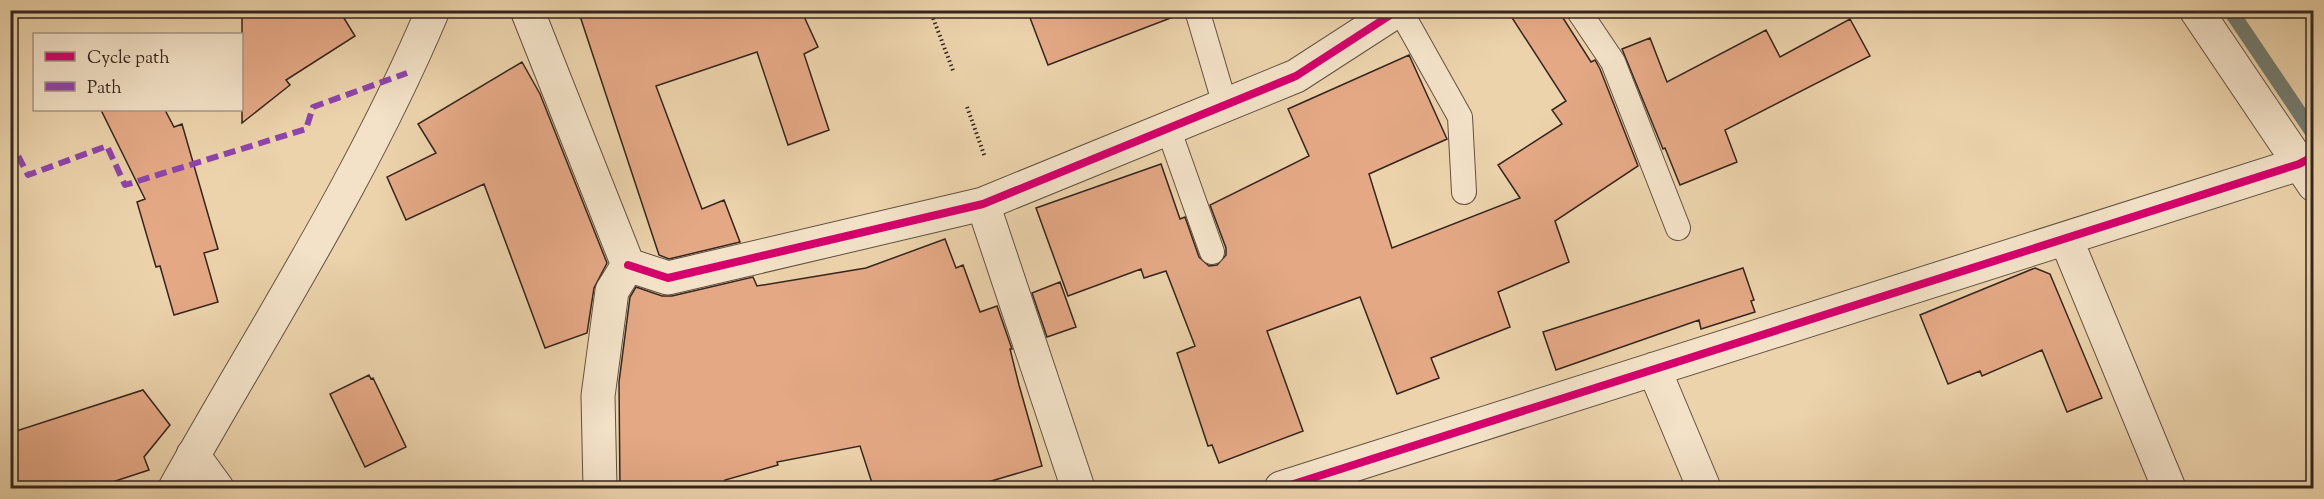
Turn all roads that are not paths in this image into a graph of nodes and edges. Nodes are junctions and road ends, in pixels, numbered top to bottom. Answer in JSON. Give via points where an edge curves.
{"nodes":[{"id":1,"x":433,"y":10,"type":"edge"},
{"id":2,"x":527,"y":10,"type":"edge"},
{"id":3,"x":1197,"y":10,"type":"edge"},
{"id":4,"x":1399,"y":10,"type":"edge"},
{"id":5,"x":1578,"y":10,"type":"edge"},
{"id":6,"x":2196,"y":10,"type":"edge"},
{"id":7,"x":1225,"y":105,"type":"junction"},
{"id":8,"x":1168,"y":128,"type":"junction"},
{"id":9,"x":2309,"y":168,"type":"edge"},
{"id":10,"x":1464,"y":192,"type":"dead end"},
{"id":11,"x":992,"y":200,"type":"junction"},
{"id":12,"x":1678,"y":228,"type":"dead end"},
{"id":13,"x":2066,"y":239,"type":"junction"},
{"id":14,"x":1212,"y":252,"type":"dead end"},
{"id":15,"x":628,"y":265,"type":"junction"},
{"id":16,"x":1654,"y":369,"type":"junction"},
{"id":17,"x":193,"y":455,"type":"junction"},
{"id":18,"x":175,"y":489,"type":"edge"},
{"id":19,"x":217,"y":489,"type":"edge"},
{"id":20,"x":600,"y":489,"type":"edge"},
{"id":21,"x":1078,"y":489,"type":"edge"},
{"id":22,"x":1281,"y":489,"type":"edge"},
{"id":23,"x":1704,"y":489,"type":"edge"},
{"id":24,"x":2169,"y":489,"type":"edge"}],
"edges":[{"from":1,"to":17,"type":"street","via":[[407,73]]},
{"from":2,"to":15,"type":"street"},
{"from":3,"to":7,"type":"lane"},
{"from":4,"to":7,"type":"street","via":[[1296,76]]},
{"from":4,"to":10,"type":"lane","via":[[1460,117]]},
{"from":5,"to":12,"type":"lane","via":[[1613,62]]},
{"from":6,"to":9,"type":"street"},
{"from":7,"to":8,"type":"street"},
{"from":8,"to":11,"type":"street"},
{"from":8,"to":14,"type":"lane"},
{"from":9,"to":13,"type":"street"},
{"from":11,"to":15,"type":"street","via":[[668,278]]},
{"from":11,"to":21,"type":"street"},
{"from":13,"to":16,"type":"street"},
{"from":13,"to":24,"type":"street"},
{"from":15,"to":20,"type":"street","via":[[612,291],[598,396]]},
{"from":16,"to":22,"type":"street"},
{"from":16,"to":23,"type":"street"},
{"from":17,"to":18,"type":"street"},
{"from":17,"to":19,"type":"street"}]}
